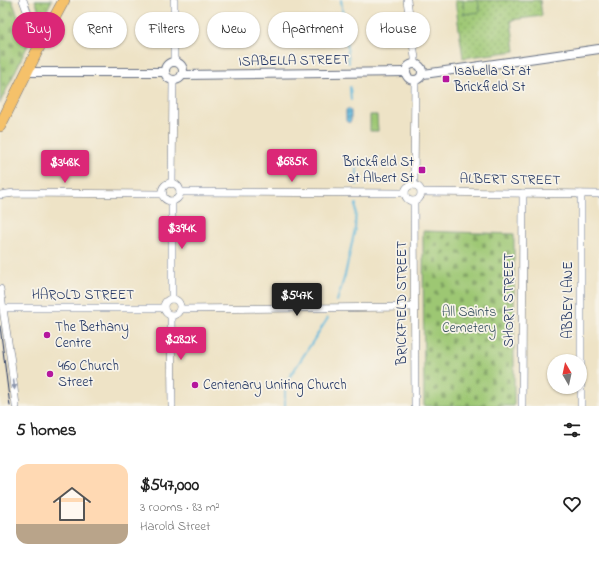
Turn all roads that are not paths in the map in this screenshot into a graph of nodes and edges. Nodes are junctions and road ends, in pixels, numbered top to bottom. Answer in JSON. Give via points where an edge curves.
{"nodes":[{"id":1,"x":24,"y":0,"type":"edge"},
{"id":2,"x":64,"y":0,"type":"edge"},
{"id":3,"x":174,"y":0,"type":"edge"},
{"id":4,"x":407,"y":0,"type":"edge"},
{"id":5,"x":28,"y":12,"type":"edge"},
{"id":6,"x":58,"y":12,"type":"edge"},
{"id":7,"x":39,"y":48,"type":"edge"},
{"id":8,"x":599,"y":49,"type":"edge"},
{"id":9,"x":176,"y":62,"type":"junction"},
{"id":10,"x":415,"y":64,"type":"junction"},
{"id":11,"x":27,"y":72,"type":"junction"},
{"id":12,"x":164,"y":72,"type":"junction"},
{"id":13,"x":406,"y":72,"type":"junction"},
{"id":14,"x":423,"y":74,"type":"junction"},
{"id":15,"x":182,"y":75,"type":"junction"},
{"id":16,"x":414,"y":80,"type":"junction"},
{"id":17,"x":173,"y":81,"type":"junction"},
{"id":18,"x":0,"y":126,"type":"edge"},
{"id":19,"x":172,"y":184,"type":"junction"},
{"id":20,"x":414,"y":185,"type":"junction"},
{"id":21,"x":180,"y":192,"type":"junction"},
{"id":22,"x":421,"y":192,"type":"junction"},
{"id":23,"x":405,"y":193,"type":"junction"},
{"id":24,"x":523,"y":193,"type":"junction"},
{"id":25,"x":163,"y":194,"type":"junction"},
{"id":26,"x":581,"y":194,"type":"junction"},
{"id":27,"x":599,"y":194,"type":"edge"},
{"id":28,"x":0,"y":195,"type":"edge"},
{"id":29,"x":172,"y":201,"type":"junction"},
{"id":30,"x":414,"y":201,"type":"junction"},
{"id":31,"x":0,"y":289,"type":"edge"},
{"id":32,"x":172,"y":299,"type":"junction"},
{"id":33,"x":414,"y":307,"type":"junction"},
{"id":34,"x":3,"y":308,"type":"junction"},
{"id":35,"x":164,"y":308,"type":"junction"},
{"id":36,"x":180,"y":308,"type":"junction"},
{"id":37,"x":172,"y":315,"type":"junction"},
{"id":38,"x":16,"y":406,"type":"edge"},
{"id":39,"x":172,"y":406,"type":"edge"},
{"id":40,"x":415,"y":406,"type":"edge"},
{"id":41,"x":522,"y":406,"type":"edge"},
{"id":42,"x":580,"y":406,"type":"edge"}],
"edges":[{"from":1,"to":5,"type":"street"},
{"from":2,"to":6,"type":"main road"},
{"from":3,"to":9,"type":"street"},
{"from":4,"to":10,"type":"street"},
{"from":7,"to":11,"type":"main road"},
{"from":8,"to":14,"type":"street"},
{"from":9,"to":12,"type":"street","via":[[166,66]]},
{"from":9,"to":15,"type":"street","via":[[182,67]]},
{"from":10,"to":13,"type":"street","via":[[410,65]]},
{"from":10,"to":14,"type":"street","via":[[422,68]]},
{"from":11,"to":12,"type":"street"},
{"from":11,"to":18,"type":"main road"},
{"from":12,"to":17,"type":"street","via":[[169,80]]},
{"from":13,"to":15,"type":"street","name":"ISABELLA STREET"},
{"from":13,"to":16,"type":"street","via":[[409,79]]},
{"from":14,"to":16,"type":"street"},
{"from":15,"to":17,"type":"street"},
{"from":16,"to":20,"type":"street"},
{"from":17,"to":19,"type":"street"},
{"from":19,"to":21,"type":"street","via":[[178,187]]},
{"from":19,"to":25,"type":"street","via":[[165,186]]},
{"from":20,"to":22,"type":"street","via":[[420,188]]},
{"from":20,"to":23,"type":"street","via":[[409,186]]},
{"from":21,"to":23,"type":"street"},
{"from":21,"to":29,"type":"street"},
{"from":22,"to":24,"type":"street","name":"ALBERT STREET"},
{"from":22,"to":30,"type":"street","via":[[419,199]]},
{"from":23,"to":30,"type":"street","via":[[407,198]]},
{"from":24,"to":26,"type":"street","name":"ALBERT STREET"},
{"from":24,"to":41,"type":"street","name":"SHORT STREET"},
{"from":25,"to":28,"type":"street"},
{"from":25,"to":29,"type":"street","via":[[166,200]]},
{"from":26,"to":27,"type":"street","name":"ALBERT STREET"},
{"from":26,"to":42,"type":"street","name":"ABBEY LANE"},
{"from":29,"to":32,"type":"street"},
{"from":30,"to":33,"type":"street","name":"BRICKFIELD STREET"},
{"from":31,"to":34,"type":"street"},
{"from":32,"to":35,"type":"street","via":[[165,302]]},
{"from":32,"to":36,"type":"street","via":[[180,304]]},
{"from":33,"to":36,"type":"street"},
{"from":33,"to":40,"type":"street","name":"BRICKFIELD STREET"},
{"from":34,"to":35,"type":"street","name":"HAROLD STREET"},
{"from":34,"to":38,"type":"street","one_way":true},
{"from":35,"to":37,"type":"street","via":[[166,313]]},
{"from":36,"to":37,"type":"street","via":[[178,313]]},
{"from":37,"to":39,"type":"street"}]}
